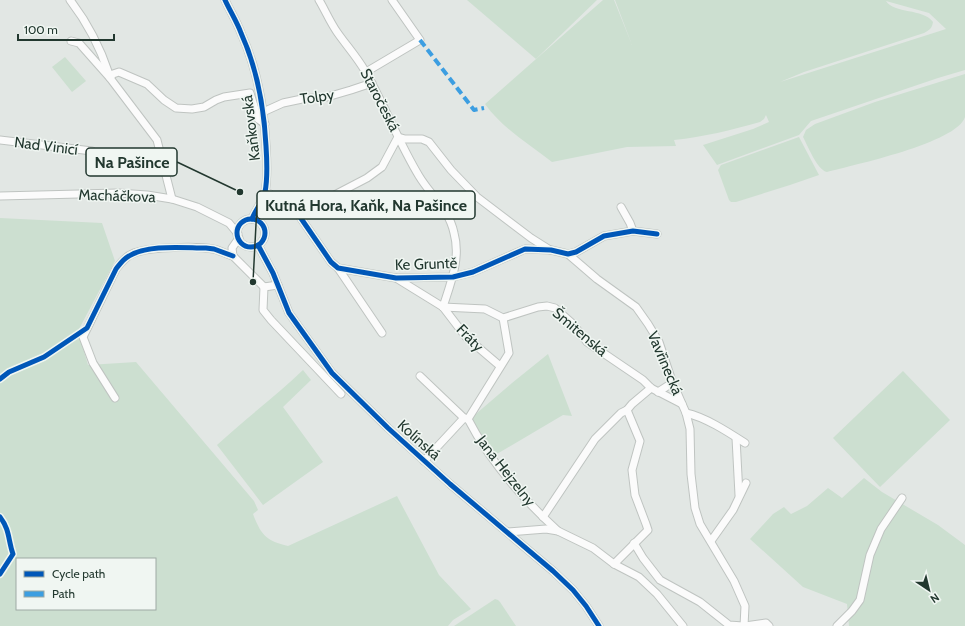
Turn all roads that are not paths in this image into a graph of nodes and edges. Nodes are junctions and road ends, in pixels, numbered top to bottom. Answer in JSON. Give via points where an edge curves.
{"nodes":[{"id":1,"x":70,"y":0,"type":"edge"},
{"id":2,"x":225,"y":0,"type":"edge"},
{"id":3,"x":319,"y":0,"type":"edge"},
{"id":4,"x":392,"y":0,"type":"edge"},
{"id":5,"x":72,"y":41,"type":"dead end"},
{"id":6,"x":366,"y":72,"type":"junction"},
{"id":7,"x":110,"y":78,"type":"junction"},
{"id":8,"x":372,"y":83,"type":"junction"},
{"id":9,"x":263,"y":112,"type":"junction"},
{"id":10,"x":265,"y":124,"type":"junction"},
{"id":11,"x":398,"y":137,"type":"junction"},
{"id":12,"x":0,"y":140,"type":"edge"},
{"id":13,"x":92,"y":151,"type":"dead end"},
{"id":14,"x":265,"y":192,"type":"junction"},
{"id":15,"x":0,"y":196,"type":"edge"},
{"id":16,"x":172,"y":199,"type":"junction"},
{"id":17,"x":620,"y":207,"type":"dead end"},
{"id":18,"x":258,"y":210,"type":"junction"},
{"id":19,"x":298,"y":214,"type":"junction"},
{"id":20,"x":252,"y":219,"type":"junction"},
{"id":21,"x":260,"y":222,"type":"junction"},
{"id":22,"x":229,"y":223,"type":"junction"},
{"id":23,"x":241,"y":223,"type":"junction"},
{"id":24,"x":633,"y":231,"type":"junction"},
{"id":25,"x":657,"y":234,"type":"dead end"},
{"id":26,"x":238,"y":236,"type":"junction"},
{"id":27,"x":531,"y":238,"type":"junction"},
{"id":28,"x":258,"y":245,"type":"junction"},
{"id":29,"x":525,"y":250,"type":"junction"},
{"id":30,"x":551,"y":250,"type":"junction"},
{"id":31,"x":568,"y":254,"type":"junction"},
{"id":32,"x":233,"y":256,"type":"junction"},
{"id":33,"x":338,"y":268,"type":"junction"},
{"id":34,"x":453,"y":277,"type":"junction"},
{"id":35,"x":396,"y":278,"type":"junction"},
{"id":36,"x":278,"y":285,"type":"junction"},
{"id":37,"x":264,"y":287,"type":"junction"},
{"id":38,"x":444,"y":307,"type":"junction"},
{"id":39,"x":502,"y":318,"type":"junction"},
{"id":40,"x":382,"y":333,"type":"dead end"},
{"id":41,"x":500,"y":366,"type":"junction"},
{"id":42,"x":420,"y":376,"type":"dead end"},
{"id":43,"x":672,"y":381,"type":"junction"},
{"id":44,"x":651,"y":388,"type":"junction"},
{"id":45,"x":658,"y":392,"type":"junction"},
{"id":46,"x":341,"y":394,"type":"dead end"},
{"id":47,"x":115,"y":398,"type":"dead end"},
{"id":48,"x":682,"y":404,"type":"junction"},
{"id":49,"x":627,"y":410,"type":"junction"},
{"id":50,"x":686,"y":413,"type":"junction"},
{"id":51,"x":466,"y":418,"type":"junction"},
{"id":52,"x":736,"y":438,"type":"junction"},
{"id":53,"x":745,"y":443,"type":"dead end"},
{"id":54,"x":424,"y":461,"type":"junction"},
{"id":55,"x":746,"y":483,"type":"dead end"},
{"id":56,"x":740,"y":497,"type":"junction"},
{"id":57,"x":902,"y":498,"type":"dead end"},
{"id":58,"x":543,"y":517,"type":"junction"},
{"id":59,"x":558,"y":531,"type":"junction"},
{"id":60,"x":508,"y":532,"type":"junction"},
{"id":61,"x":711,"y":541,"type":"junction"},
{"id":62,"x":634,"y":543,"type":"junction"},
{"id":63,"x":614,"y":564,"type":"junction"},
{"id":64,"x":666,"y":584,"type":"junction"},
{"id":65,"x":657,"y":594,"type":"junction"},
{"id":66,"x":599,"y":626,"type":"edge"},
{"id":67,"x":683,"y":626,"type":"edge"},
{"id":68,"x":744,"y":626,"type":"edge"},
{"id":69,"x":769,"y":626,"type":"edge"},
{"id":70,"x":837,"y":626,"type":"edge"}],
"edges":[{"from":1,"to":7,"type":"street","via":[[89,28]]},
{"from":2,"to":9,"type":"street","name":"Kaňkovská","via":[[242,33],[252,61]]},
{"from":3,"to":6,"type":"street","name":"Staročeská"},
{"from":4,"to":6,"type":"street","via":[[420,40]]},
{"from":5,"to":7,"type":"street","via":[[79,43]]},
{"from":6,"to":8,"type":"street","name":"Staročeská"},
{"from":7,"to":10,"type":"street","via":[[119,72],[132,77],[147,84],[176,108],[204,107],[224,96],[250,92],[258,119]]},
{"from":7,"to":16,"type":"street","via":[[156,140]]},
{"from":8,"to":9,"type":"street","name":"Tolpy","via":[[327,97],[283,103]]},
{"from":8,"to":11,"type":"street","name":"Staročeská"},
{"from":9,"to":10,"type":"street","name":"Kaňkovská"},
{"from":10,"to":14,"type":"street","name":"Kaňkovská"},
{"from":11,"to":19,"type":"street","via":[[382,167],[367,178]]},
{"from":11,"to":27,"type":"street","name":"Staročeská","via":[[429,142],[468,189]]},
{"from":11,"to":34,"type":"street","via":[[420,178],[450,220],[455,233],[456,268]]},
{"from":12,"to":13,"type":"street","name":"Nad Vinicí"},
{"from":14,"to":18,"type":"street","name":"Kaňkovská"},
{"from":14,"to":19,"type":"street","via":[[284,210]]},
{"from":15,"to":16,"type":"street","name":"Macháčkova","via":[[118,193]]},
{"from":16,"to":22,"type":"street","name":"Macháčkova","via":[[197,207]]},
{"from":17,"to":24,"type":"street"},
{"from":18,"to":20,"type":"street","name":"Kaňkovská"},
{"from":18,"to":21,"type":"street"},
{"from":19,"to":33,"type":"street","via":[[331,262]]},
{"from":20,"to":21,"type":"street"},
{"from":20,"to":23,"type":"street"},
{"from":21,"to":28,"type":"street","via":[[265,234]]},
{"from":22,"to":23,"type":"street"},
{"from":22,"to":26,"type":"street"},
{"from":23,"to":26,"type":"street"},
{"from":24,"to":25,"type":"street"},
{"from":24,"to":31,"type":"street","via":[[604,236]]},
{"from":26,"to":28,"type":"street","via":[[247,246]]},
{"from":26,"to":32,"type":"street","via":[[232,248]]},
{"from":27,"to":29,"type":"street"},
{"from":27,"to":30,"type":"street","name":"Staročeská"},
{"from":28,"to":36,"type":"street","name":"Kolínská"},
{"from":29,"to":30,"type":"street","name":"Ke Gruntě"},
{"from":29,"to":34,"type":"street","name":"Ke Gruntě","via":[[473,272]]},
{"from":30,"to":31,"type":"street","name":"Ke Gruntě"},
{"from":31,"to":43,"type":"street","name":"Vavřinecká","via":[[636,307],[659,342]]},
{"from":32,"to":37,"type":"street"},
{"from":32,"to":47,"type":"street","via":[[206,248],[154,249],[135,252],[121,262],[83,337],[93,363]]},
{"from":33,"to":35,"type":"street","name":"Ke Gruntě"},
{"from":33,"to":40,"type":"street"},
{"from":34,"to":35,"type":"street","name":"Ke Gruntě"},
{"from":34,"to":38,"type":"street","name":"Ke Gruntě"},
{"from":35,"to":38,"type":"street","name":"Ke Gruntě"},
{"from":36,"to":37,"type":"street"},
{"from":36,"to":54,"type":"street","name":"Kolínská","via":[[289,313],[332,373]]},
{"from":37,"to":46,"type":"street","via":[[263,310]]},
{"from":38,"to":39,"type":"street","via":[[485,309]]},
{"from":38,"to":41,"type":"street","name":"Fráty","via":[[466,337]]},
{"from":39,"to":41,"type":"street","name":"Fráty","via":[[509,353]]},
{"from":39,"to":44,"type":"street","name":"Šmitenská","via":[[538,307],[555,308],[572,323],[586,342]]},
{"from":41,"to":51,"type":"street","name":"Fráty"},
{"from":42,"to":51,"type":"street","name":"Jana Hejzelny"},
{"from":43,"to":45,"type":"street"},
{"from":43,"to":48,"type":"street","name":"Vavřinecká"},
{"from":44,"to":45,"type":"street","name":"Šmitenská"},
{"from":44,"to":49,"type":"street"},
{"from":45,"to":48,"type":"street","name":"Šmitenská"},
{"from":48,"to":50,"type":"street","name":"Vavřinecká"},
{"from":49,"to":58,"type":"street","via":[[595,439]]},
{"from":49,"to":62,"type":"street","via":[[640,441],[632,470],[635,495],[648,530]]},
{"from":50,"to":52,"type":"street","name":"Vavřinecká"},
{"from":50,"to":61,"type":"street","name":"Vavřinecká","via":[[690,429],[690,474],[694,508]]},
{"from":51,"to":54,"type":"street"},
{"from":51,"to":58,"type":"street","name":"Jana Hejzelny","via":[[493,460]]},
{"from":52,"to":53,"type":"street","name":"Vavřinecká"},
{"from":52,"to":56,"type":"street"},
{"from":54,"to":60,"type":"street","name":"Kolínská"},
{"from":55,"to":56,"type":"street"},
{"from":56,"to":61,"type":"street"},
{"from":57,"to":70,"type":"street","via":[[881,529],[870,555],[860,600]]},
{"from":58,"to":59,"type":"street","name":"Jana Hejzelny"},
{"from":59,"to":60,"type":"street","via":[[546,529]]},
{"from":59,"to":63,"type":"street","via":[[593,548]]},
{"from":60,"to":66,"type":"street","name":"Kolínská","via":[[573,590]]},
{"from":61,"to":68,"type":"street","name":"Vavřinecká","via":[[746,606]]},
{"from":62,"to":63,"type":"street"},
{"from":62,"to":64,"type":"street","via":[[660,580]]},
{"from":63,"to":65,"type":"street","via":[[639,577]]},
{"from":64,"to":65,"type":"street"},
{"from":64,"to":68,"type":"street","via":[[700,602],[729,625]]},
{"from":65,"to":67,"type":"street"},
{"from":68,"to":69,"type":"street"}]}
